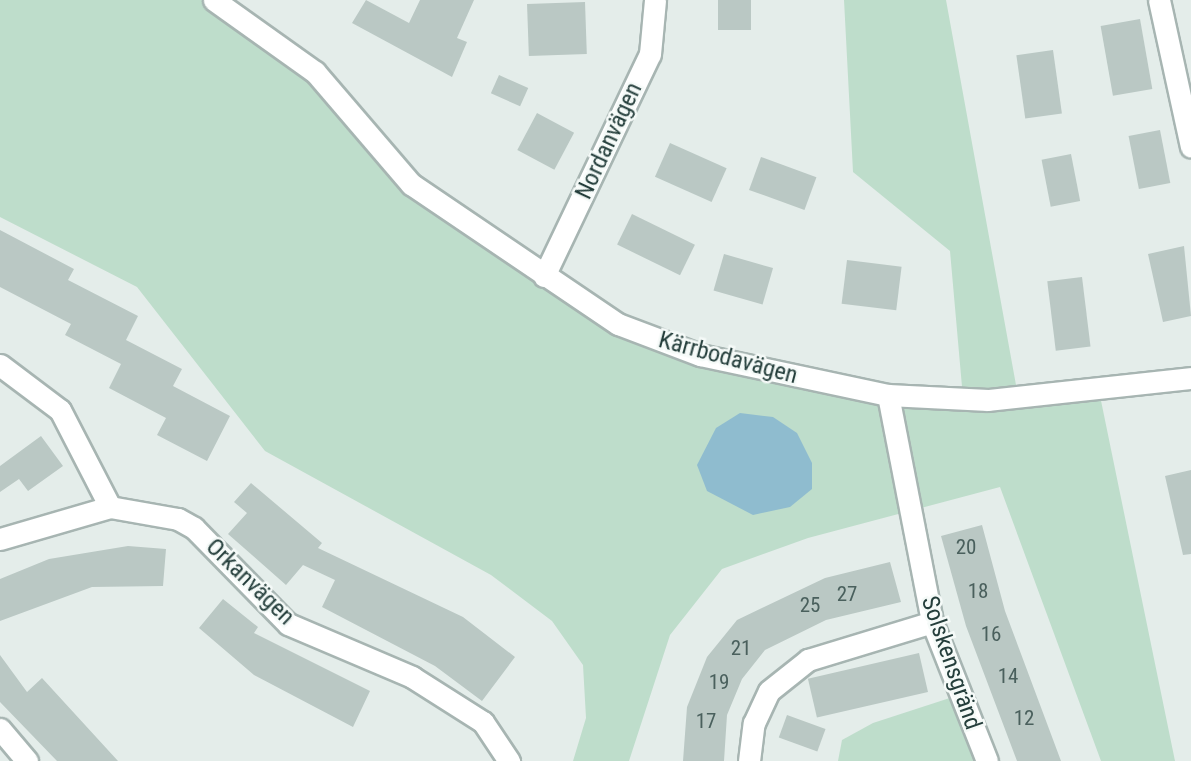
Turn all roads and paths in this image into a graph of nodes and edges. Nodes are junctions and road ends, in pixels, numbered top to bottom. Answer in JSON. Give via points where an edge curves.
{"nodes":[{"id":1,"x":214,"y":0,"type":"edge"},
{"id":2,"x":655,"y":0,"type":"edge"},
{"id":3,"x":1159,"y":0,"type":"edge"},
{"id":4,"x":1191,"y":147,"type":"edge"},
{"id":5,"x":544,"y":276,"type":"junction"},
{"id":6,"x":0,"y":365,"type":"edge"},
{"id":7,"x":1191,"y":378,"type":"edge"},
{"id":8,"x":888,"y":395,"type":"junction"},
{"id":9,"x":110,"y":508,"type":"junction"},
{"id":10,"x":0,"y":539,"type":"edge"},
{"id":11,"x":932,"y":622,"type":"junction"},
{"id":12,"x":0,"y":729,"type":"edge"},
{"id":13,"x":27,"y":761,"type":"edge"},
{"id":14,"x":509,"y":761,"type":"edge"},
{"id":15,"x":749,"y":761,"type":"edge"},
{"id":16,"x":987,"y":761,"type":"edge"}],
"edges":[{"from":1,"to":5,"type":"street","name":"Kärrbodavägen","via":[[315,72],[411,184]]},
{"from":2,"to":5,"type":"street","name":"Nordanvägen","via":[[650,54]]},
{"from":3,"to":4,"type":"street"},
{"from":5,"to":8,"type":"street","name":"Kärrbodavägen","via":[[618,324],[700,355]]},
{"from":6,"to":9,"type":"street","via":[[60,410]]},
{"from":7,"to":8,"type":"street","name":"Kärrbodavägen","via":[[988,400]]},
{"from":8,"to":11,"type":"street","name":"Solskensgränd"},
{"from":9,"to":10,"type":"street","name":"Orkanvägen"},
{"from":9,"to":14,"type":"street","name":"Orkanvägen","via":[[194,528],[288,624],[412,677],[482,722]]},
{"from":11,"to":15,"type":"street","via":[[808,660],[769,691],[754,723]]},
{"from":11,"to":16,"type":"street","name":"Solskensgränd"},
{"from":12,"to":13,"type":"street"}]}
